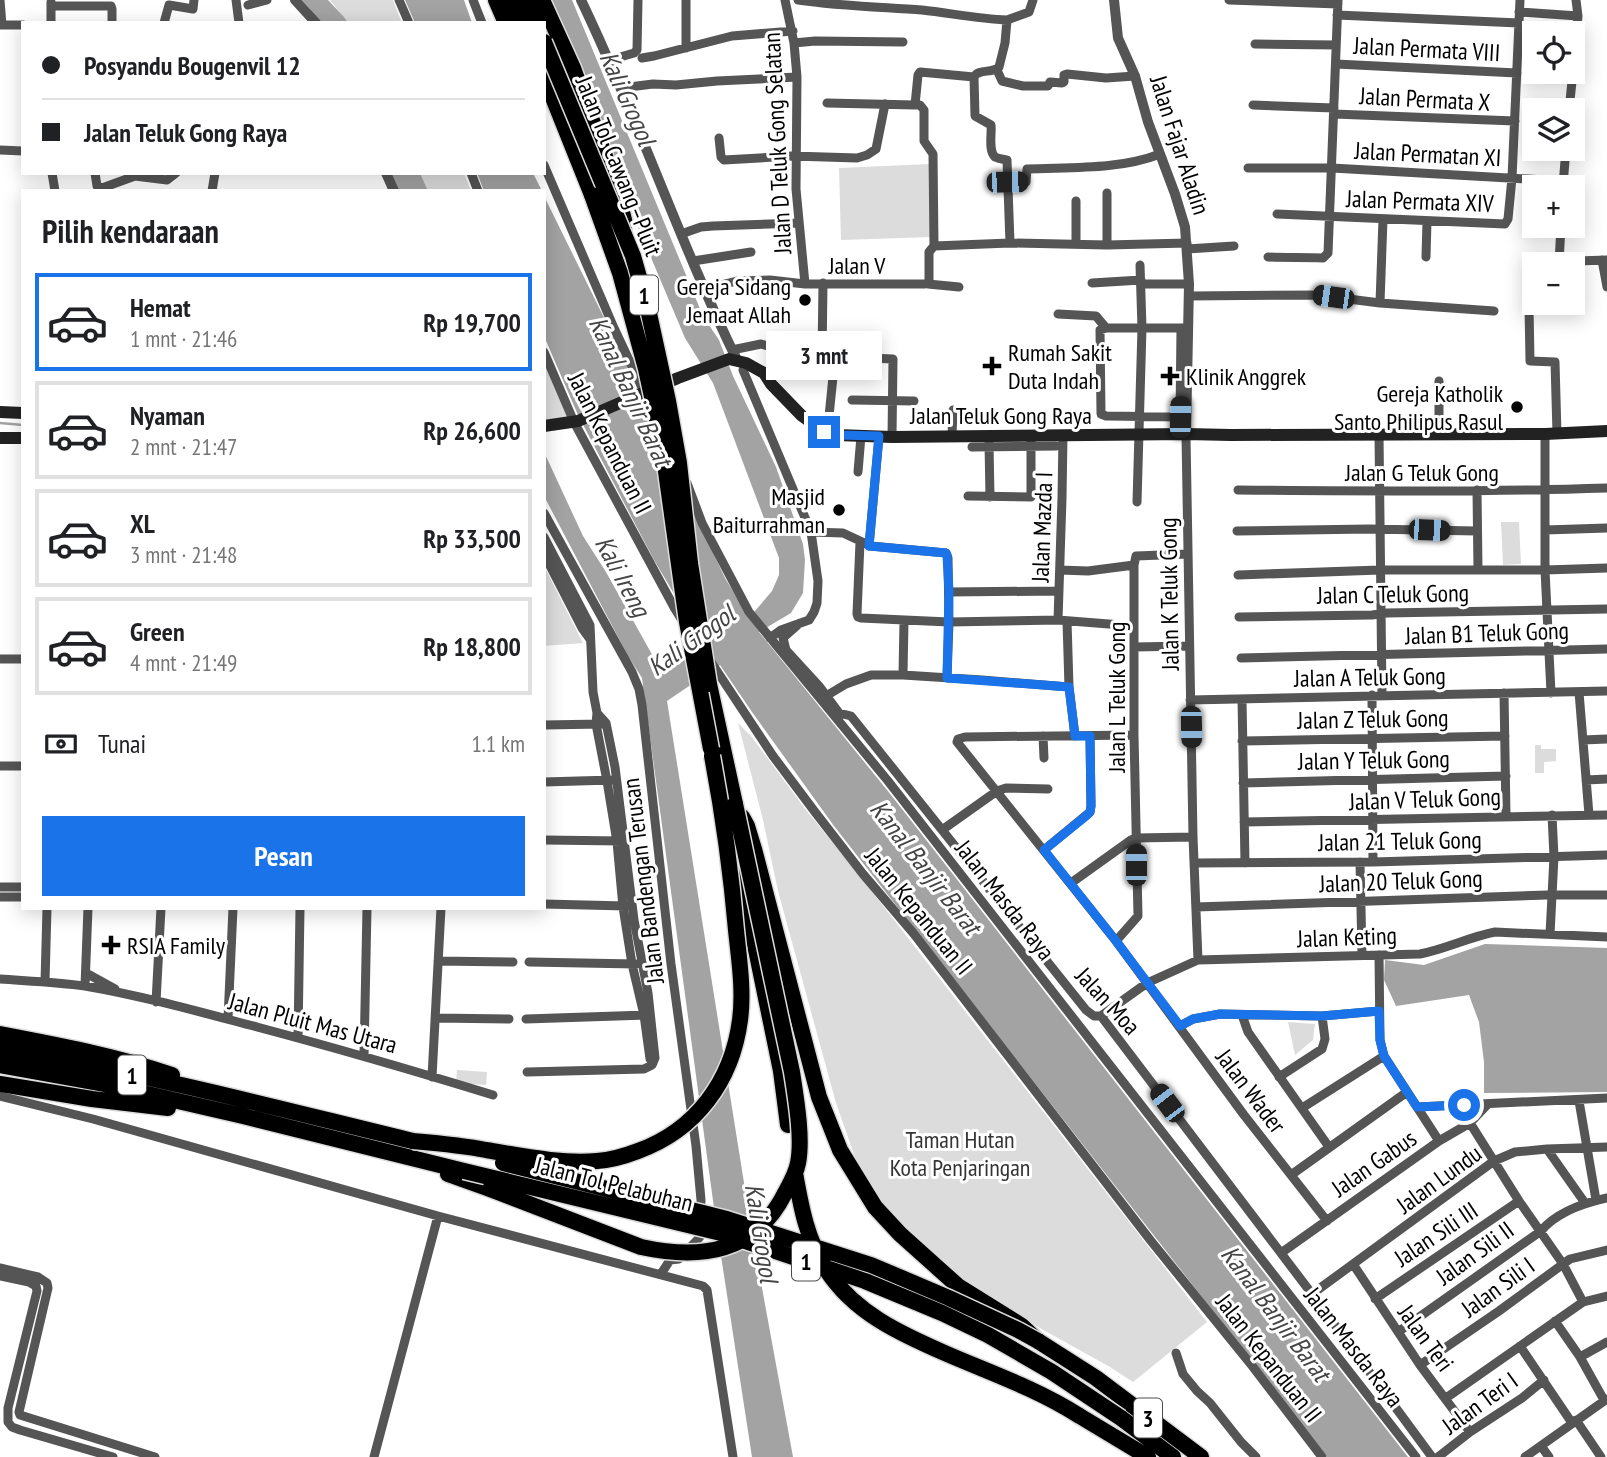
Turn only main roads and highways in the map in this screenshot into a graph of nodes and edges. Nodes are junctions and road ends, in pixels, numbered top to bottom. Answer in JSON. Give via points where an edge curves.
{"nodes":[{"id":1,"x":496,"y":0,"type":"edge"},
{"id":2,"x":512,"y":0,"type":"edge"},
{"id":3,"x":527,"y":0,"type":"edge"},
{"id":4,"x":542,"y":0,"type":"edge"},
{"id":5,"x":505,"y":21,"type":"edge"},
{"id":6,"x":521,"y":21,"type":"edge"},
{"id":7,"x":535,"y":21,"type":"edge"},
{"id":8,"x":546,"y":47,"type":"edge"},
{"id":9,"x":546,"y":80,"type":"edge"},
{"id":10,"x":546,"y":108,"type":"edge"},
{"id":11,"x":584,"y":175,"type":"junction"},
{"id":12,"x":633,"y":256,"type":"junction"},
{"id":13,"x":0,"y":412,"type":"edge"},
{"id":14,"x":21,"y":413,"type":"edge"},
{"id":15,"x":578,"y":424,"type":"junction"},
{"id":16,"x":546,"y":426,"type":"edge"},
{"id":17,"x":1607,"y":431,"type":"edge"},
{"id":18,"x":546,"y":432,"type":"edge"},
{"id":19,"x":0,"y":438,"type":"edge"},
{"id":20,"x":21,"y":438,"type":"edge"},
{"id":21,"x":711,"y":750,"type":"junction"},
{"id":22,"x":735,"y":804,"type":"junction"},
{"id":23,"x":0,"y":1034,"type":"edge"},
{"id":24,"x":0,"y":1050,"type":"edge"},
{"id":25,"x":0,"y":1065,"type":"edge"},
{"id":26,"x":0,"y":1084,"type":"edge"},
{"id":27,"x":264,"y":1105,"type":"junction"},
{"id":28,"x":243,"y":1116,"type":"junction"},
{"id":29,"x":412,"y":1140,"type":"junction"},
{"id":30,"x":382,"y":1152,"type":"junction"},
{"id":31,"x":1038,"y":1342,"type":"junction"},
{"id":32,"x":1148,"y":1457,"type":"edge"},
{"id":33,"x":1174,"y":1457,"type":"edge"},
{"id":34,"x":1201,"y":1457,"type":"edge"}],
"edges":[{"from":1,"to":5,"type":"highway"},
{"from":2,"to":6,"type":"highway"},
{"from":3,"to":7,"type":"highway"},
{"from":4,"to":12,"type":"highway","bridge":true,"via":[[573,68],[615,184]]},
{"from":8,"to":12,"type":"highway","name":"Jalan Tol Cawang–Pluit","number":"1","bridge":true},
{"from":9,"to":11,"type":"highway","name":"Jalan Tol Cawang–Pluit","number":"1"},
{"from":10,"to":11,"type":"highway"},
{"from":11,"to":21,"type":"highway","name":"Jalan Tol Cawang–Pluit","number":"1","bridge":true,"via":[[620,273],[646,369]]},
{"from":12,"to":22,"type":"highway","name":"Jalan Tol Cawang–Pluit","number":"1","bridge":true,"via":[[672,422],[709,684]]},
{"from":13,"to":14,"type":"main road"},
{"from":15,"to":16,"type":"main road"},
{"from":15,"to":17,"type":"main road","name":"Jalan Teluk Gong Raya","via":[[704,371],[736,363],[771,384],[824,432],[837,435],[1059,441],[1139,435]]},
{"from":15,"to":18,"type":"main road"},
{"from":19,"to":20,"type":"main road"},
{"from":21,"to":29,"type":"highway","bridge":true,"via":[[724,822],[741,1001],[735,1047],[715,1092],[692,1119],[658,1143],[600,1161],[540,1158]]},
{"from":21,"to":32,"type":"highway","bridge":true,"via":[[781,1071],[802,1215],[826,1270],[849,1298],[876,1320],[1060,1404]]},
{"from":22,"to":30,"type":"highway","bridge":true,"via":[[792,1072],[798,1122],[797,1166],[766,1222],[722,1249],[664,1252]]},
{"from":22,"to":31,"type":"highway","bridge":true,"via":[[747,826],[806,1052],[840,1150],[875,1207],[900,1234],[958,1286],[1022,1326]]},
{"from":23,"to":27,"type":"highway","via":[[138,1064]]},
{"from":24,"to":27,"type":"highway","number":"1"},
{"from":25,"to":28,"type":"highway","name":"Jalan Tol Pelabuhan","number":"1"},
{"from":26,"to":28,"type":"highway"},
{"from":27,"to":29,"type":"highway","number":"1"},
{"from":28,"to":30,"type":"highway","name":"Jalan Tol Pelabuhan","number":"1"},
{"from":29,"to":31,"type":"highway","number":"3","bridge":true,"via":[[666,1202],[782,1236],[871,1265]]},
{"from":30,"to":33,"type":"highway","name":"Jalan Tol Pelabuhan","number":"1","bridge":true,"via":[[721,1234],[865,1281],[988,1335],[1060,1377]]},
{"from":31,"to":34,"type":"highway","number":"3","via":[[1096,1378]]}]}
